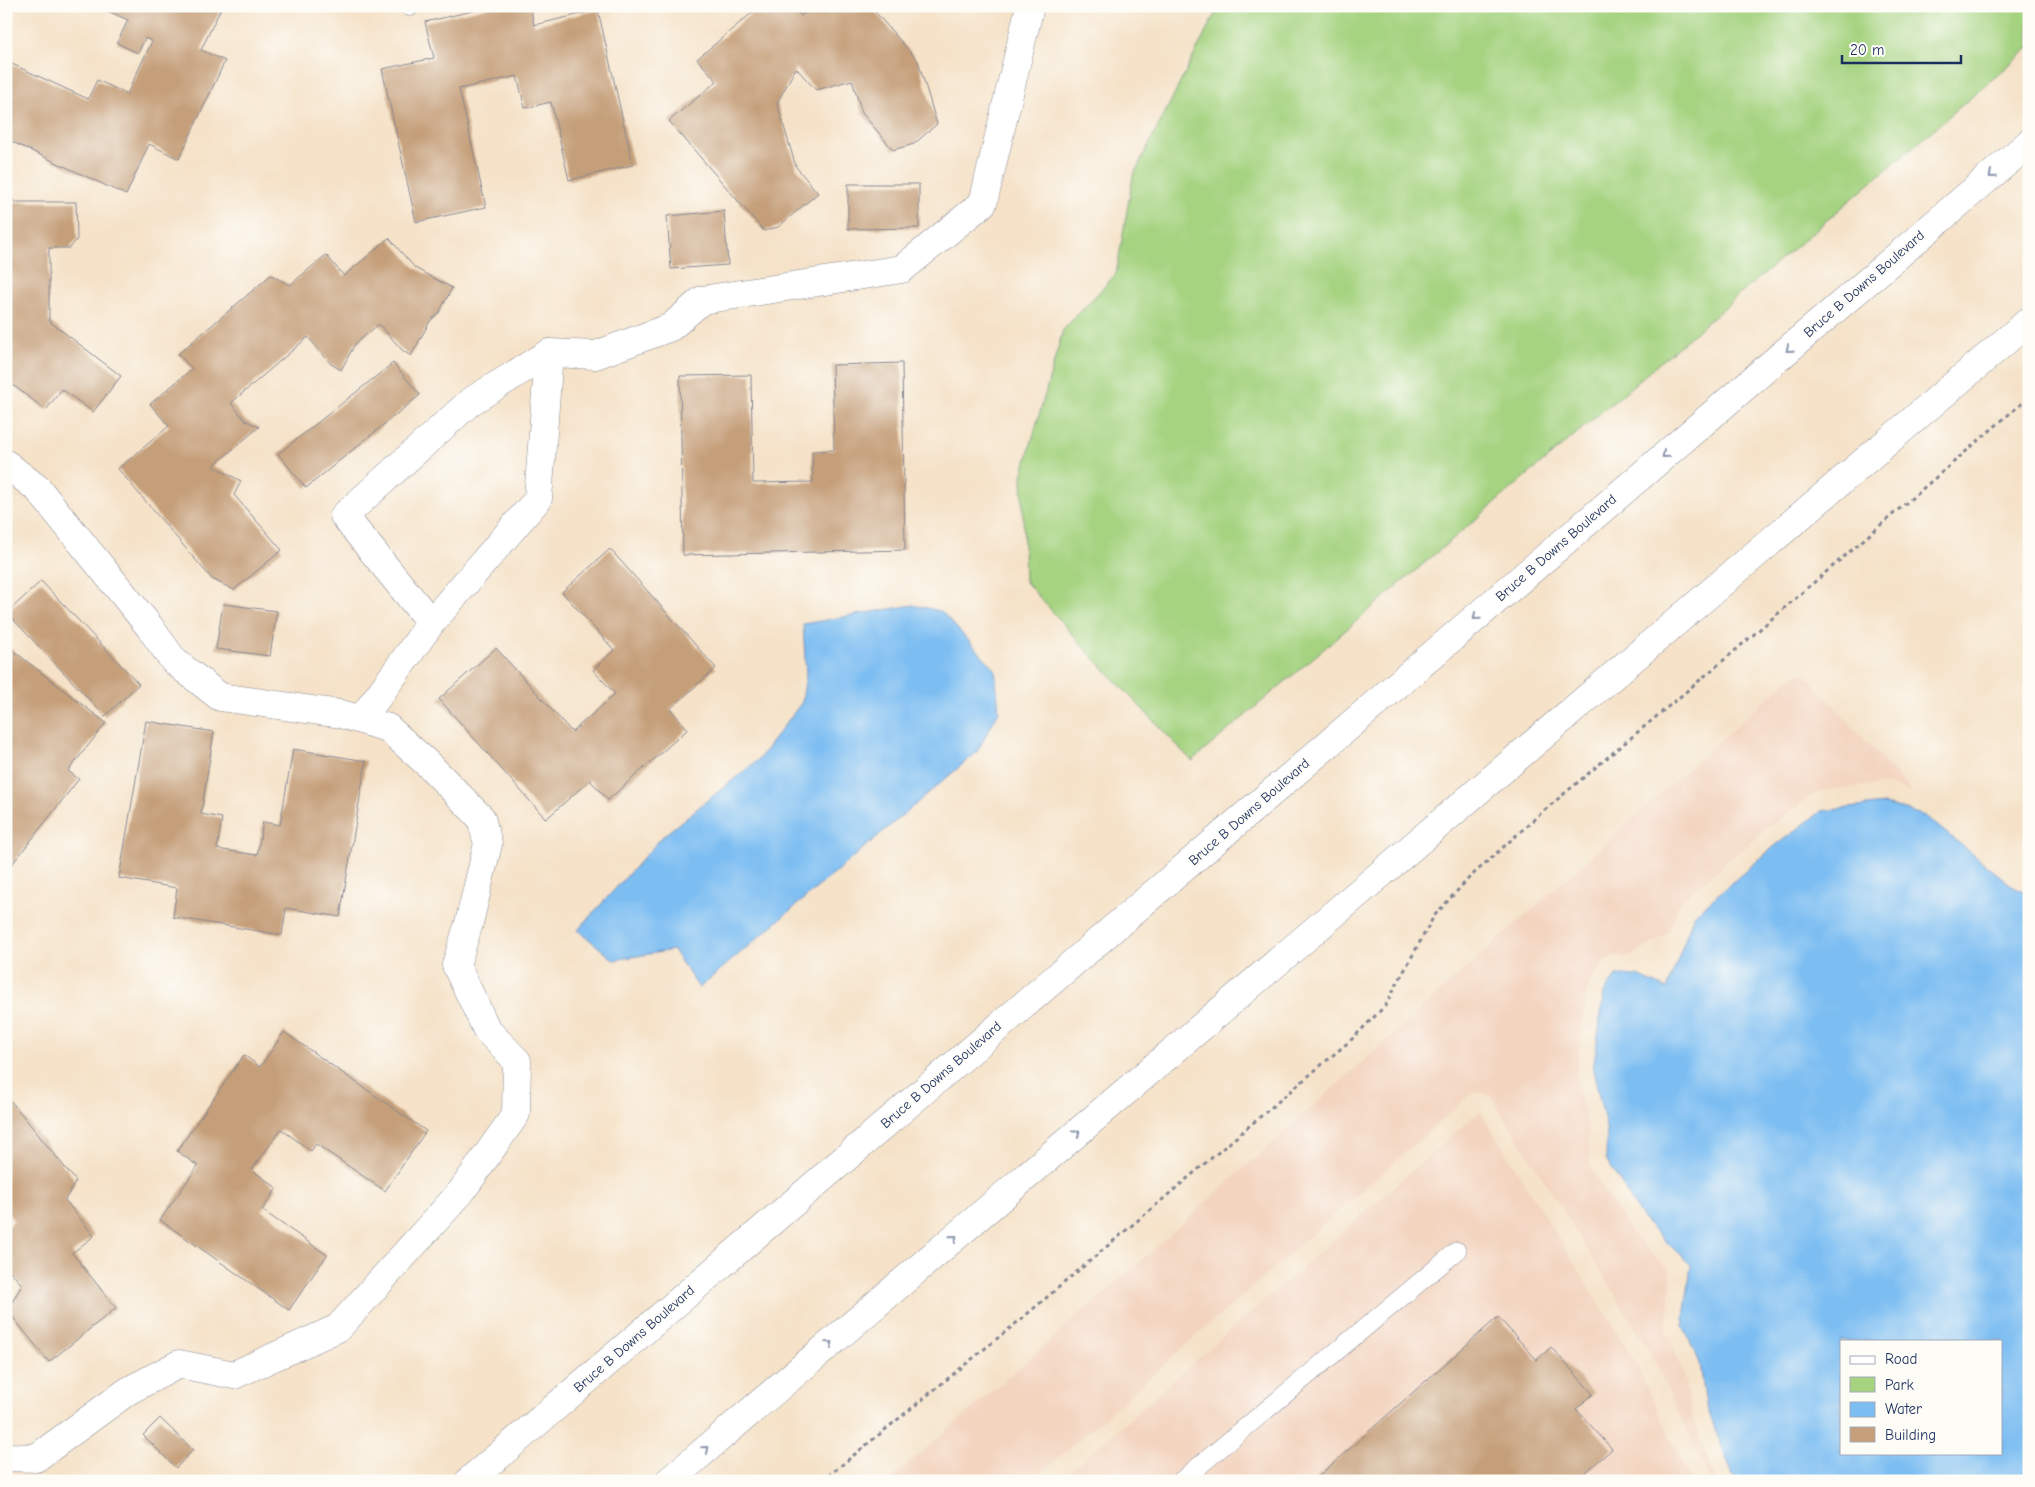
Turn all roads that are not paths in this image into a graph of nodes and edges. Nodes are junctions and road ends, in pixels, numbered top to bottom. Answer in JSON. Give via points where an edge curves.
{"nodes":[{"id":1,"x":1030,"y":6,"type":"edge"},
{"id":2,"x":2029,"y":143,"type":"edge"},
{"id":3,"x":2029,"y":321,"type":"edge"},
{"id":4,"x":549,"y":353,"type":"junction"},
{"id":5,"x":9,"y":470,"type":"edge"},
{"id":6,"x":431,"y":623,"type":"junction"},
{"id":7,"x":360,"y":720,"type":"junction"},
{"id":8,"x":1457,"y":1251,"type":"dead end"},
{"id":9,"x":6,"y":1457,"type":"edge"},
{"id":10,"x":469,"y":1481,"type":"edge"},
{"id":11,"x":669,"y":1481,"type":"edge"},
{"id":12,"x":1181,"y":1481,"type":"edge"}],
"edges":[{"from":1,"to":4,"type":"main road","via":[[983,204],[902,269],[702,300],[671,327],[596,355]]},
{"from":2,"to":10,"type":"main road","name":"Bruce B Downs Boulevard","one_way":true},
{"from":11,"to":3,"type":"main road","one_way":true},
{"from":4,"to":6,"type":"main road","via":[[538,499]]},
{"from":4,"to":6,"type":"main road","via":[[470,402],[344,516]]},
{"from":5,"to":7,"type":"main road","via":[[38,489],[174,661],[220,697],[342,714]]},
{"from":6,"to":7,"type":"main road"},
{"from":7,"to":9,"type":"main road","via":[[388,728],[481,818],[488,844],[456,965],[487,1030],[517,1061],[516,1114],[461,1192],[338,1328],[234,1375],[179,1364],[128,1392],[36,1458]]},
{"from":8,"to":12,"type":"lane"}]}
